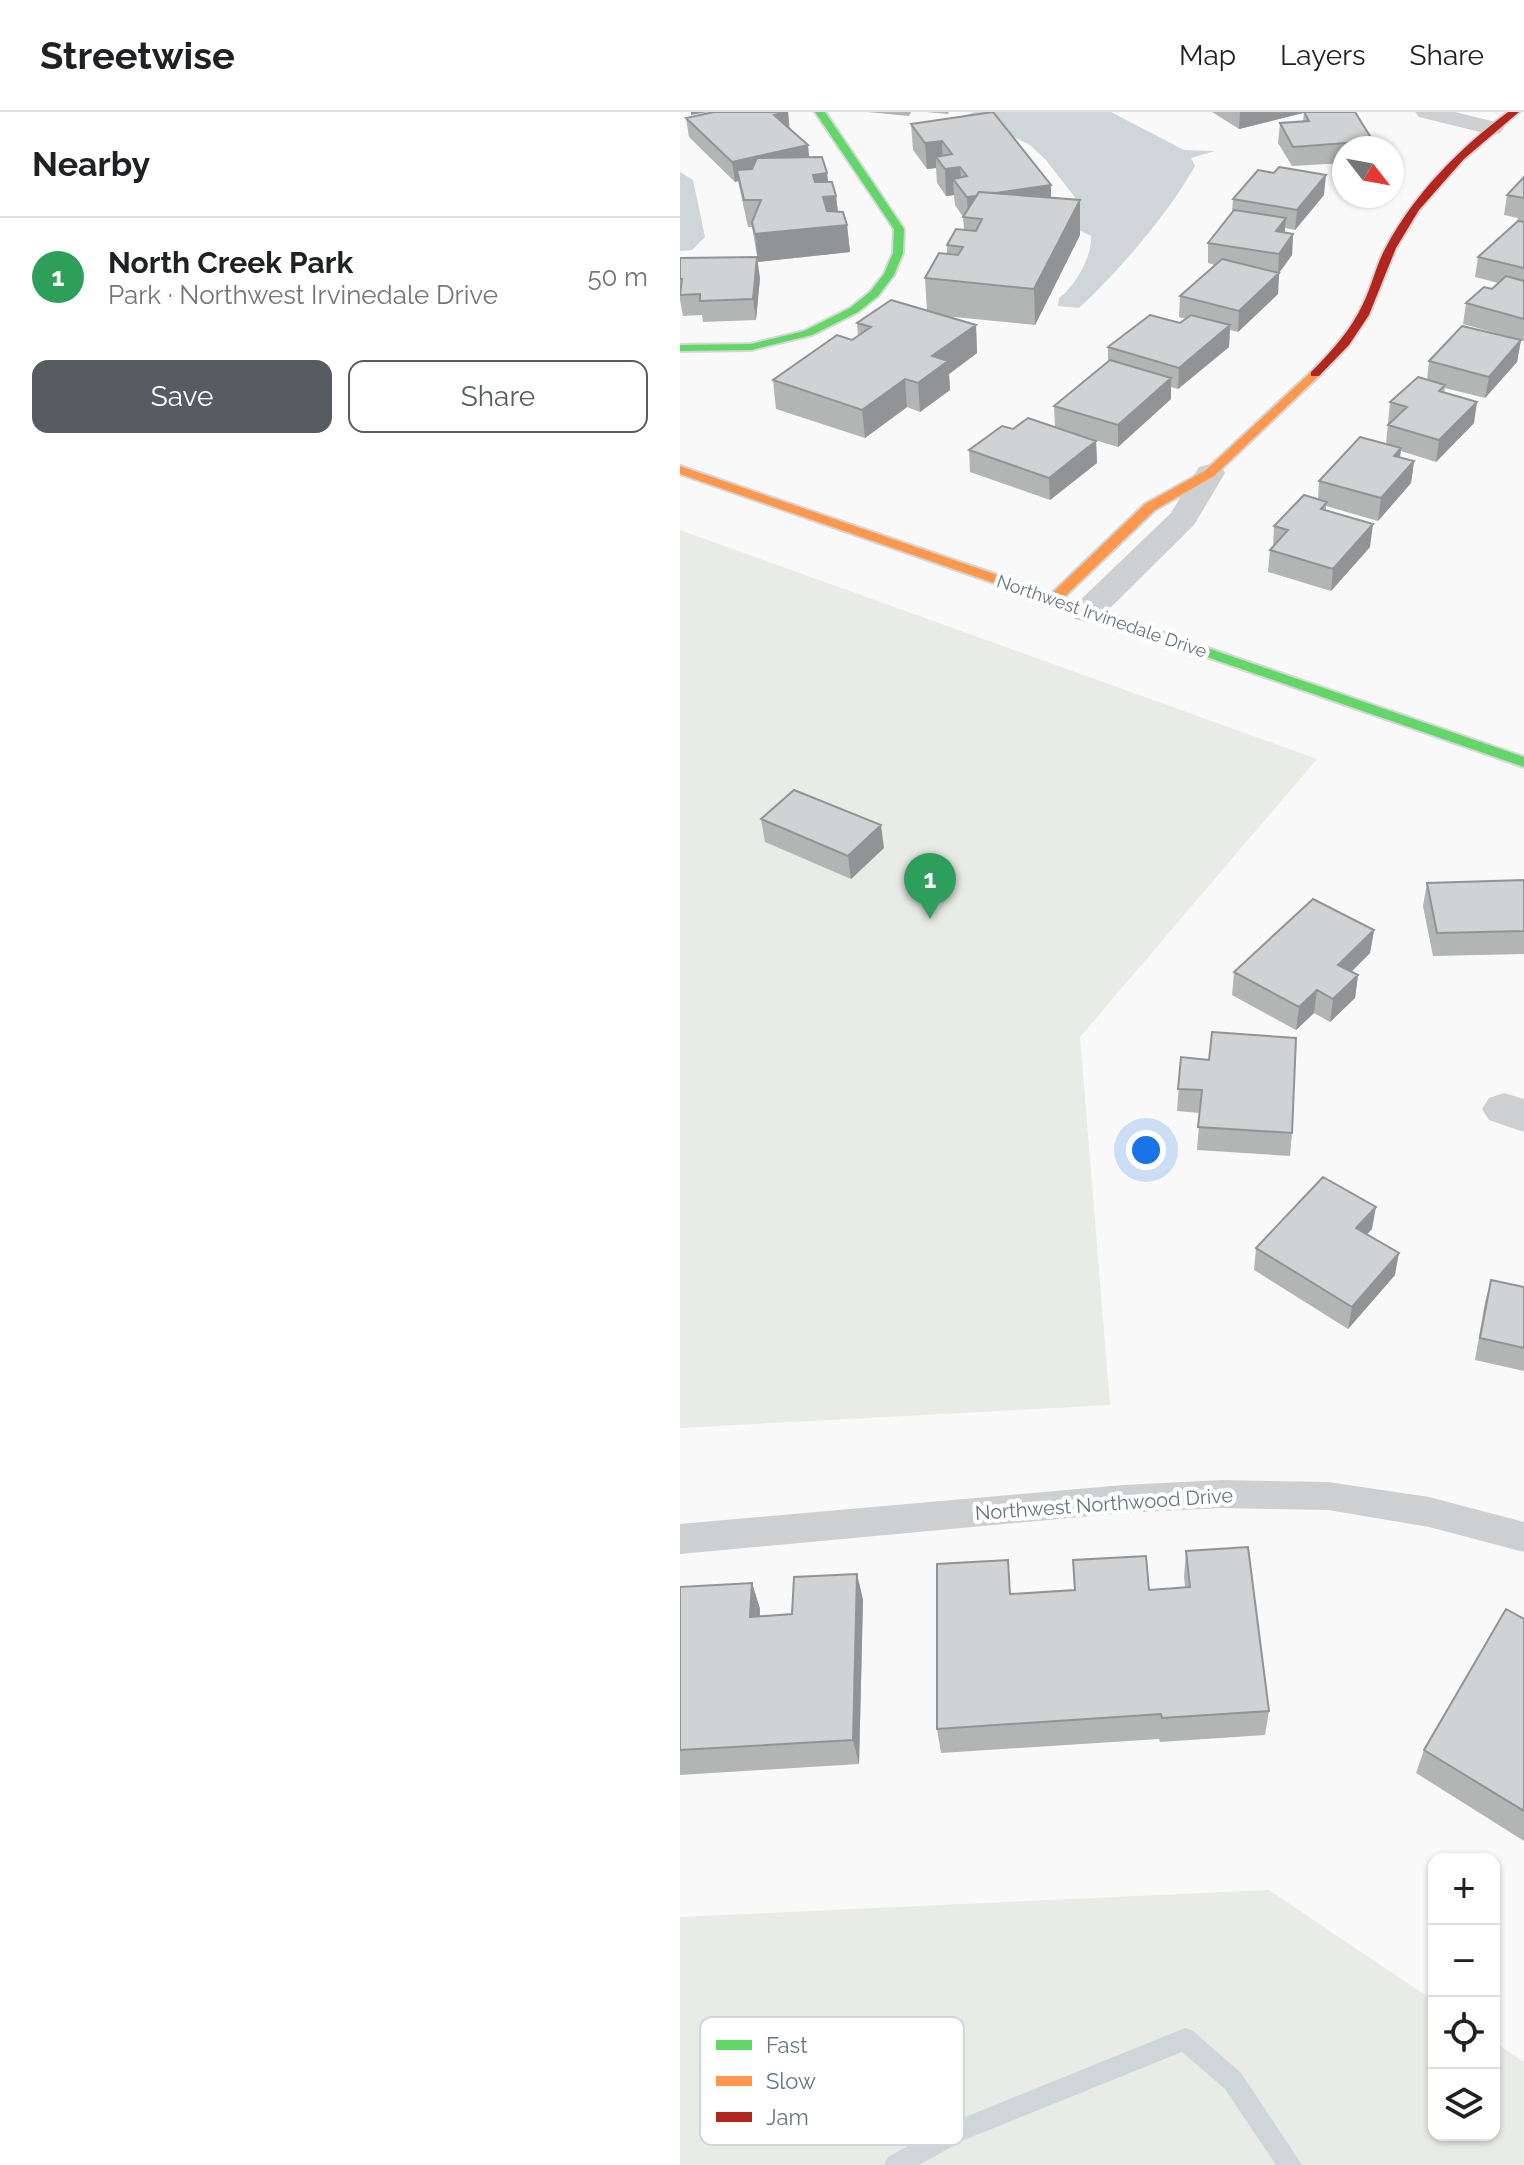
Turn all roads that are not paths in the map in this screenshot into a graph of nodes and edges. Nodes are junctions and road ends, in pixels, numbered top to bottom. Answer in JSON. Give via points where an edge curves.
{"nodes":[{"id":1,"x":820,"y":112,"type":"edge"},
{"id":2,"x":1427,"y":112,"type":"edge"},
{"id":3,"x":1514,"y":112,"type":"edge"},
{"id":4,"x":1492,"y":128,"type":"junction"},
{"id":5,"x":680,"y":348,"type":"edge"},
{"id":6,"x":680,"y":470,"type":"edge"},
{"id":7,"x":1210,"y":473,"type":"junction"},
{"id":8,"x":1053,"y":600,"type":"junction"},
{"id":9,"x":1087,"y":612,"type":"junction"},
{"id":10,"x":1524,"y":762,"type":"edge"},
{"id":11,"x":1524,"y":1537,"type":"edge"},
{"id":12,"x":680,"y":1539,"type":"edge"}],
"edges":[{"from":1,"to":5,"type":"street","via":[[899,229],[902,249],[895,269],[858,305],[815,332],[758,347]]},
{"from":2,"to":4,"type":"street"},
{"from":3,"to":4,"type":"street"},
{"from":4,"to":7,"type":"street","via":[[1446,170],[1415,208],[1390,250],[1367,308],[1335,355]]},
{"from":6,"to":8,"type":"street","name":"Northwest Irvinedale Drive"},
{"from":7,"to":8,"type":"street","via":[[1150,507]]},
{"from":7,"to":9,"type":"street","via":[[1183,518]]},
{"from":8,"to":9,"type":"street","name":"Northwest Irvinedale Drive"},
{"from":9,"to":10,"type":"street","name":"Northwest Irvinedale Drive"},
{"from":11,"to":12,"type":"lane","name":"Northwest Northwood Drive","via":[[1429,1512],[1328,1496],[1222,1494]]}]}
